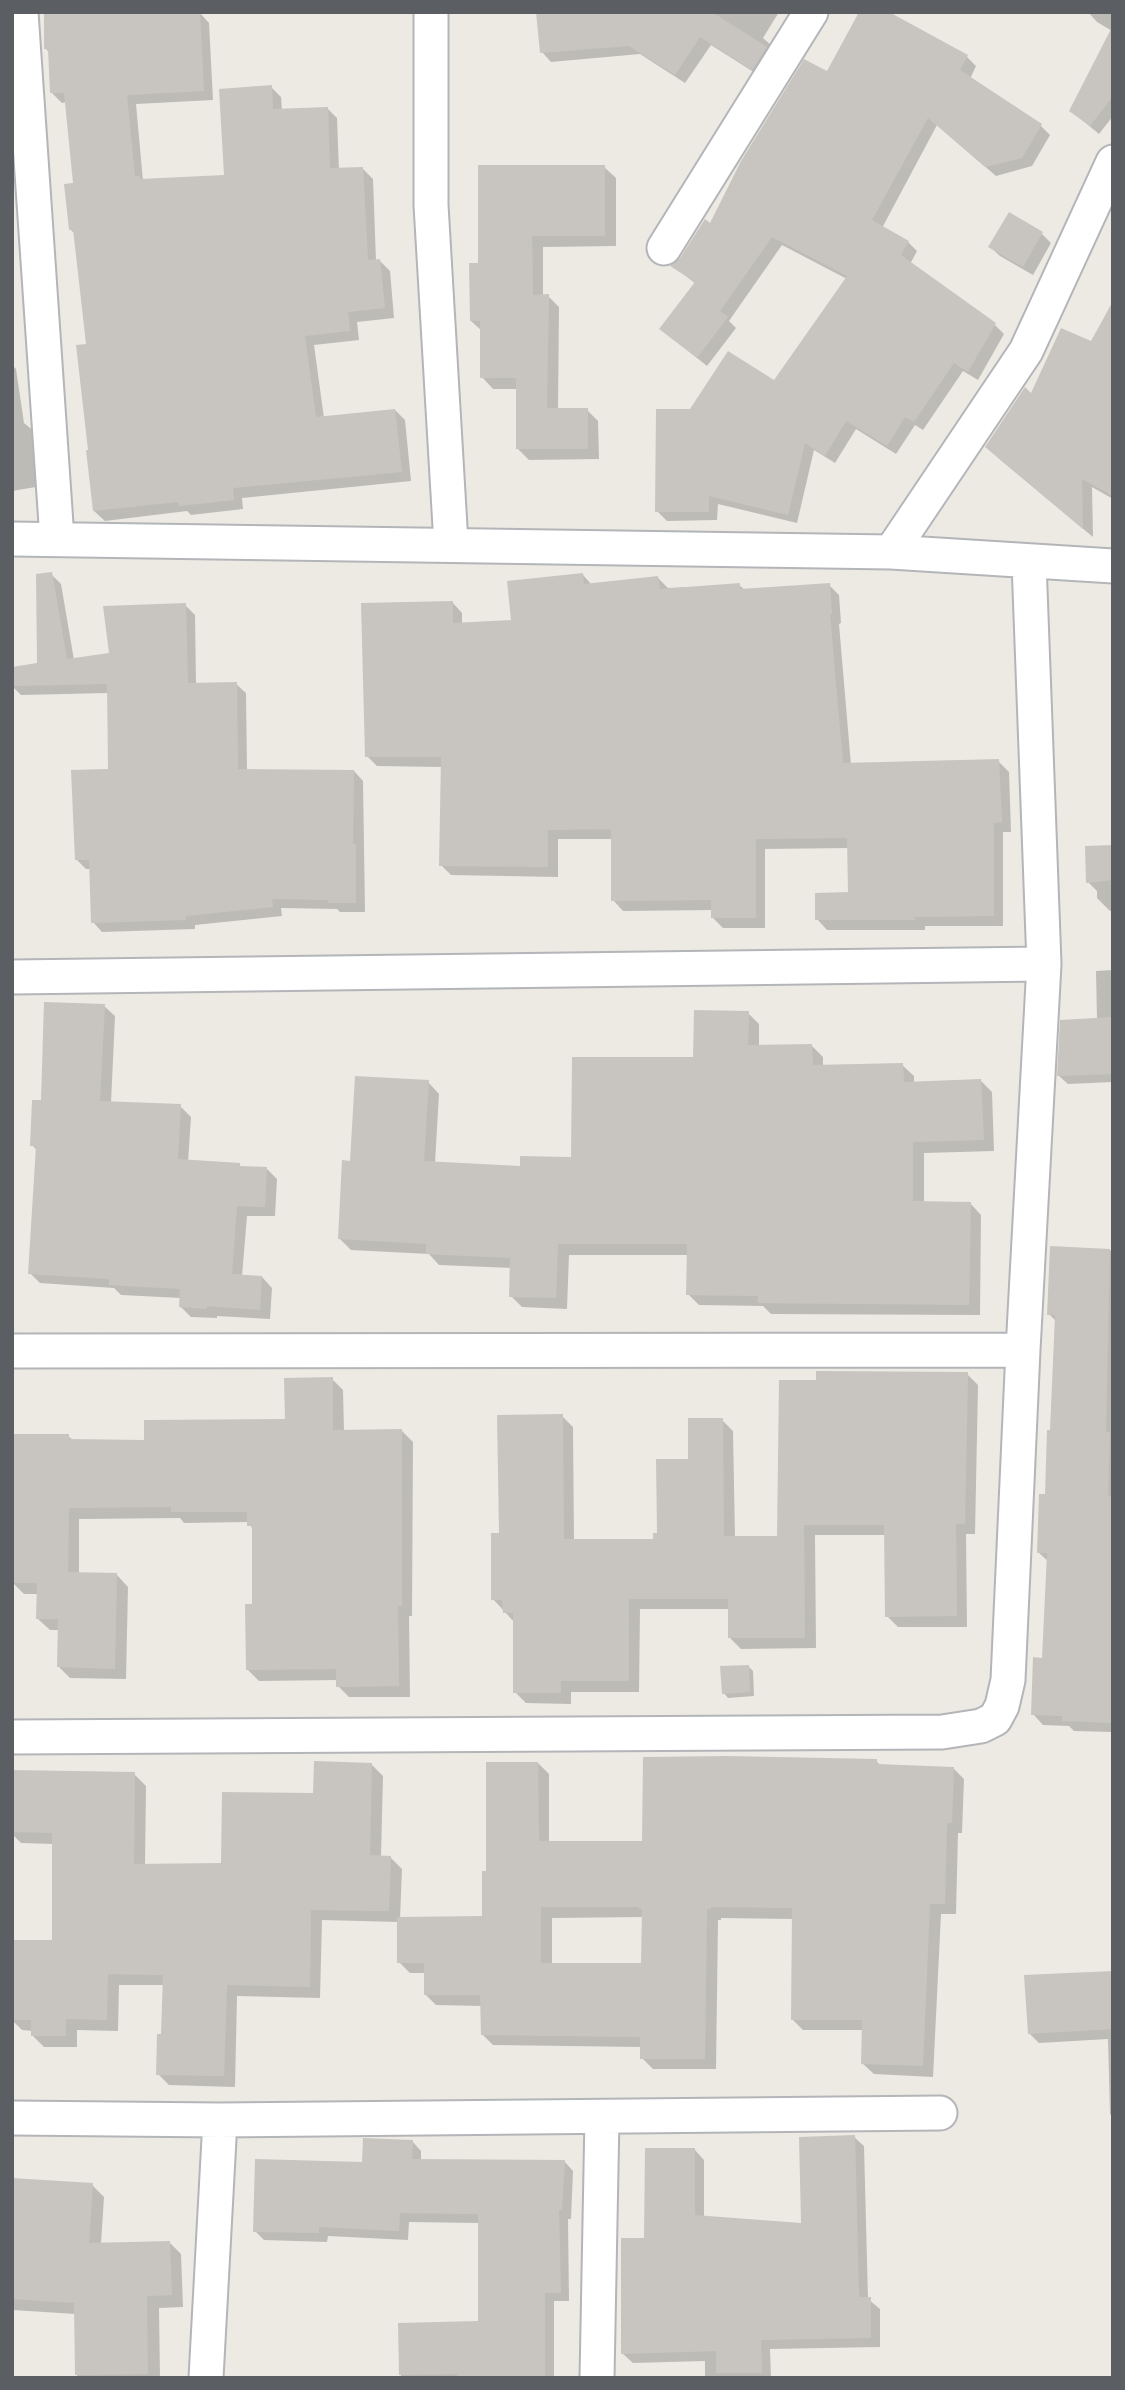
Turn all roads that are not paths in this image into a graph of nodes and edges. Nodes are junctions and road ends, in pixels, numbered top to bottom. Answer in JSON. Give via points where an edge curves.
{"nodes":[{"id":1,"x":21,"y":12,"type":"edge"},
{"id":2,"x":431,"y":12,"type":"edge"},
{"id":3,"x":811,"y":12,"type":"edge"},
{"id":4,"x":1113,"y":162,"type":"edge"},
{"id":5,"x":664,"y":248,"type":"dead end"},
{"id":6,"x":12,"y":539,"type":"edge"},
{"id":7,"x":57,"y":539,"type":"junction"},
{"id":8,"x":451,"y":544,"type":"junction"},
{"id":9,"x":891,"y":552,"type":"junction"},
{"id":10,"x":1029,"y":562,"type":"junction"},
{"id":11,"x":1113,"y":566,"type":"edge"},
{"id":12,"x":1044,"y":964,"type":"junction"},
{"id":13,"x":12,"y":977,"type":"edge"},
{"id":14,"x":1023,"y":1350,"type":"junction"},
{"id":15,"x":12,"y":1351,"type":"edge"},
{"id":16,"x":12,"y":1737,"type":"edge"},
{"id":17,"x":940,"y":2113,"type":"dead end"},
{"id":18,"x":602,"y":2117,"type":"junction"},
{"id":19,"x":12,"y":2118,"type":"edge"},
{"id":20,"x":220,"y":2120,"type":"junction"},
{"id":21,"x":205,"y":2378,"type":"edge"},
{"id":22,"x":597,"y":2378,"type":"edge"}],
"edges":[{"from":1,"to":7,"type":"street"},
{"from":2,"to":8,"type":"street","via":[[431,205]]},
{"from":3,"to":5,"type":"street"},
{"from":4,"to":9,"type":"street","via":[[1026,351]]},
{"from":6,"to":7,"type":"street"},
{"from":7,"to":8,"type":"street"},
{"from":8,"to":9,"type":"street"},
{"from":9,"to":10,"type":"street"},
{"from":10,"to":11,"type":"street"},
{"from":10,"to":12,"type":"street"},
{"from":12,"to":13,"type":"street"},
{"from":12,"to":14,"type":"street"},
{"from":14,"to":15,"type":"street"},
{"from":14,"to":16,"type":"street","via":[[1008,1680],[995,1719],[981,1726],[929,1732]]},
{"from":17,"to":18,"type":"street"},
{"from":18,"to":20,"type":"street"},
{"from":18,"to":22,"type":"street"},
{"from":19,"to":20,"type":"street"},
{"from":20,"to":21,"type":"street"}]}
